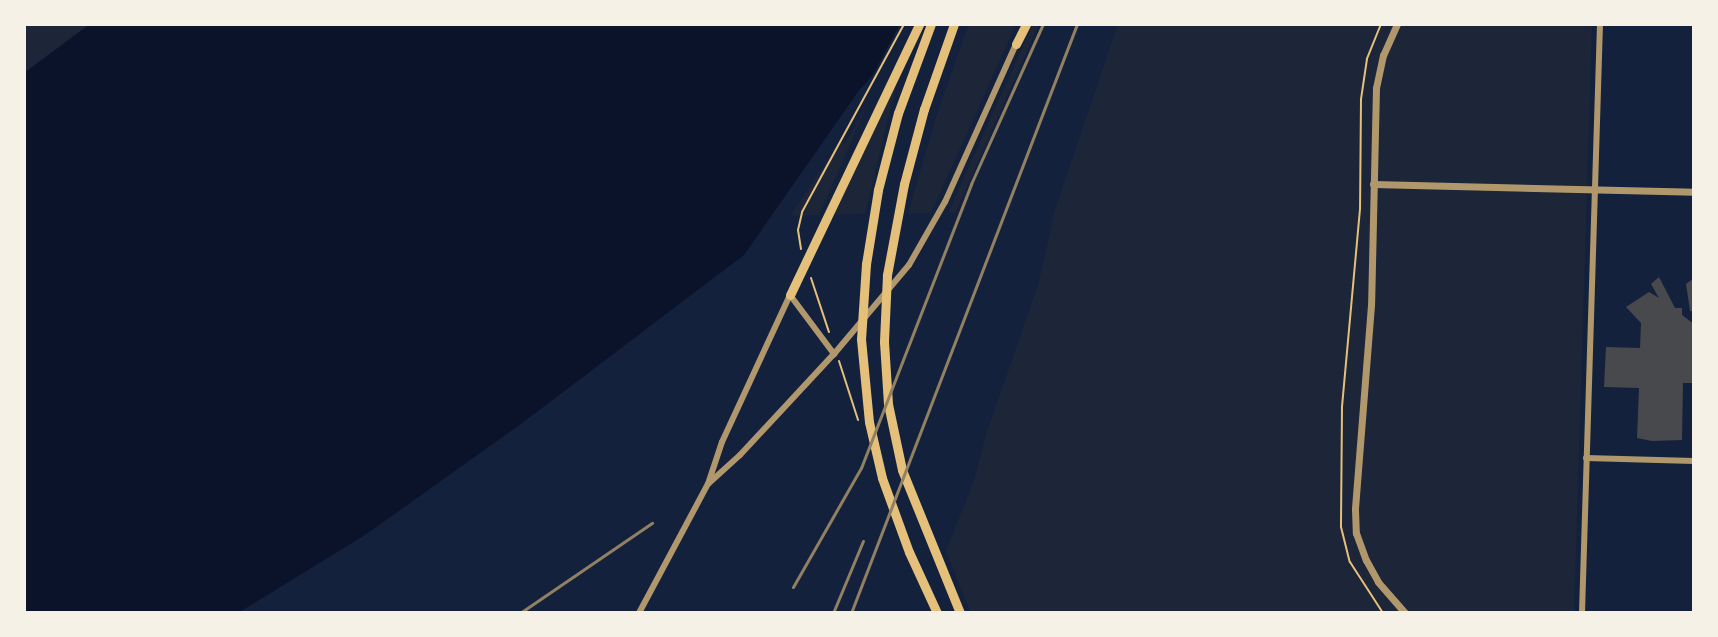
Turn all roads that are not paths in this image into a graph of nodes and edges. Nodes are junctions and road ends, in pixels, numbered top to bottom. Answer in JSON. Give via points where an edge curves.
{"nodes":[{"id":1,"x":919,"y":24,"type":"edge"},
{"id":2,"x":931,"y":24,"type":"edge"},
{"id":3,"x":957,"y":24,"type":"edge"},
{"id":4,"x":1026,"y":24,"type":"edge"},
{"id":5,"x":1397,"y":24,"type":"edge"},
{"id":6,"x":1600,"y":24,"type":"edge"},
{"id":7,"x":1016,"y":44,"type":"joint"},
{"id":8,"x":1373,"y":184,"type":"junction"},
{"id":9,"x":1595,"y":189,"type":"junction"},
{"id":10,"x":1694,"y":192,"type":"edge"},
{"id":11,"x":790,"y":295,"type":"junction"},
{"id":12,"x":836,"y":355,"type":"junction"},
{"id":13,"x":1586,"y":458,"type":"junction"},
{"id":14,"x":1694,"y":461,"type":"edge"},
{"id":15,"x":708,"y":484,"type":"junction"},
{"id":16,"x":639,"y":613,"type":"edge"},
{"id":17,"x":937,"y":613,"type":"edge"},
{"id":18,"x":960,"y":613,"type":"edge"},
{"id":19,"x":1405,"y":613,"type":"edge"},
{"id":20,"x":1582,"y":613,"type":"edge"}],
"edges":[{"from":1,"to":11,"type":"highway"},
{"from":2,"to":17,"type":"highway","via":[[890,139],[866,264],[862,352],[874,445],[896,522]]},
{"from":3,"to":18,"type":"highway","via":[[917,135],[895,229],[884,342],[893,433],[911,500]]},
{"from":4,"to":7,"type":"highway"},
{"from":5,"to":8,"type":"street","via":[[1376,88]]},
{"from":6,"to":9,"type":"street"},
{"from":7,"to":12,"type":"street","via":[[932,228],[889,293]]},
{"from":8,"to":9,"type":"street"},
{"from":8,"to":19,"type":"street","via":[[1356,533],[1378,582]]},
{"from":9,"to":10,"type":"street"},
{"from":9,"to":13,"type":"street"},
{"from":11,"to":12,"type":"street"},
{"from":11,"to":15,"type":"street"},
{"from":12,"to":15,"type":"street"},
{"from":13,"to":14,"type":"street"},
{"from":13,"to":20,"type":"street"},
{"from":15,"to":16,"type":"street"}]}
